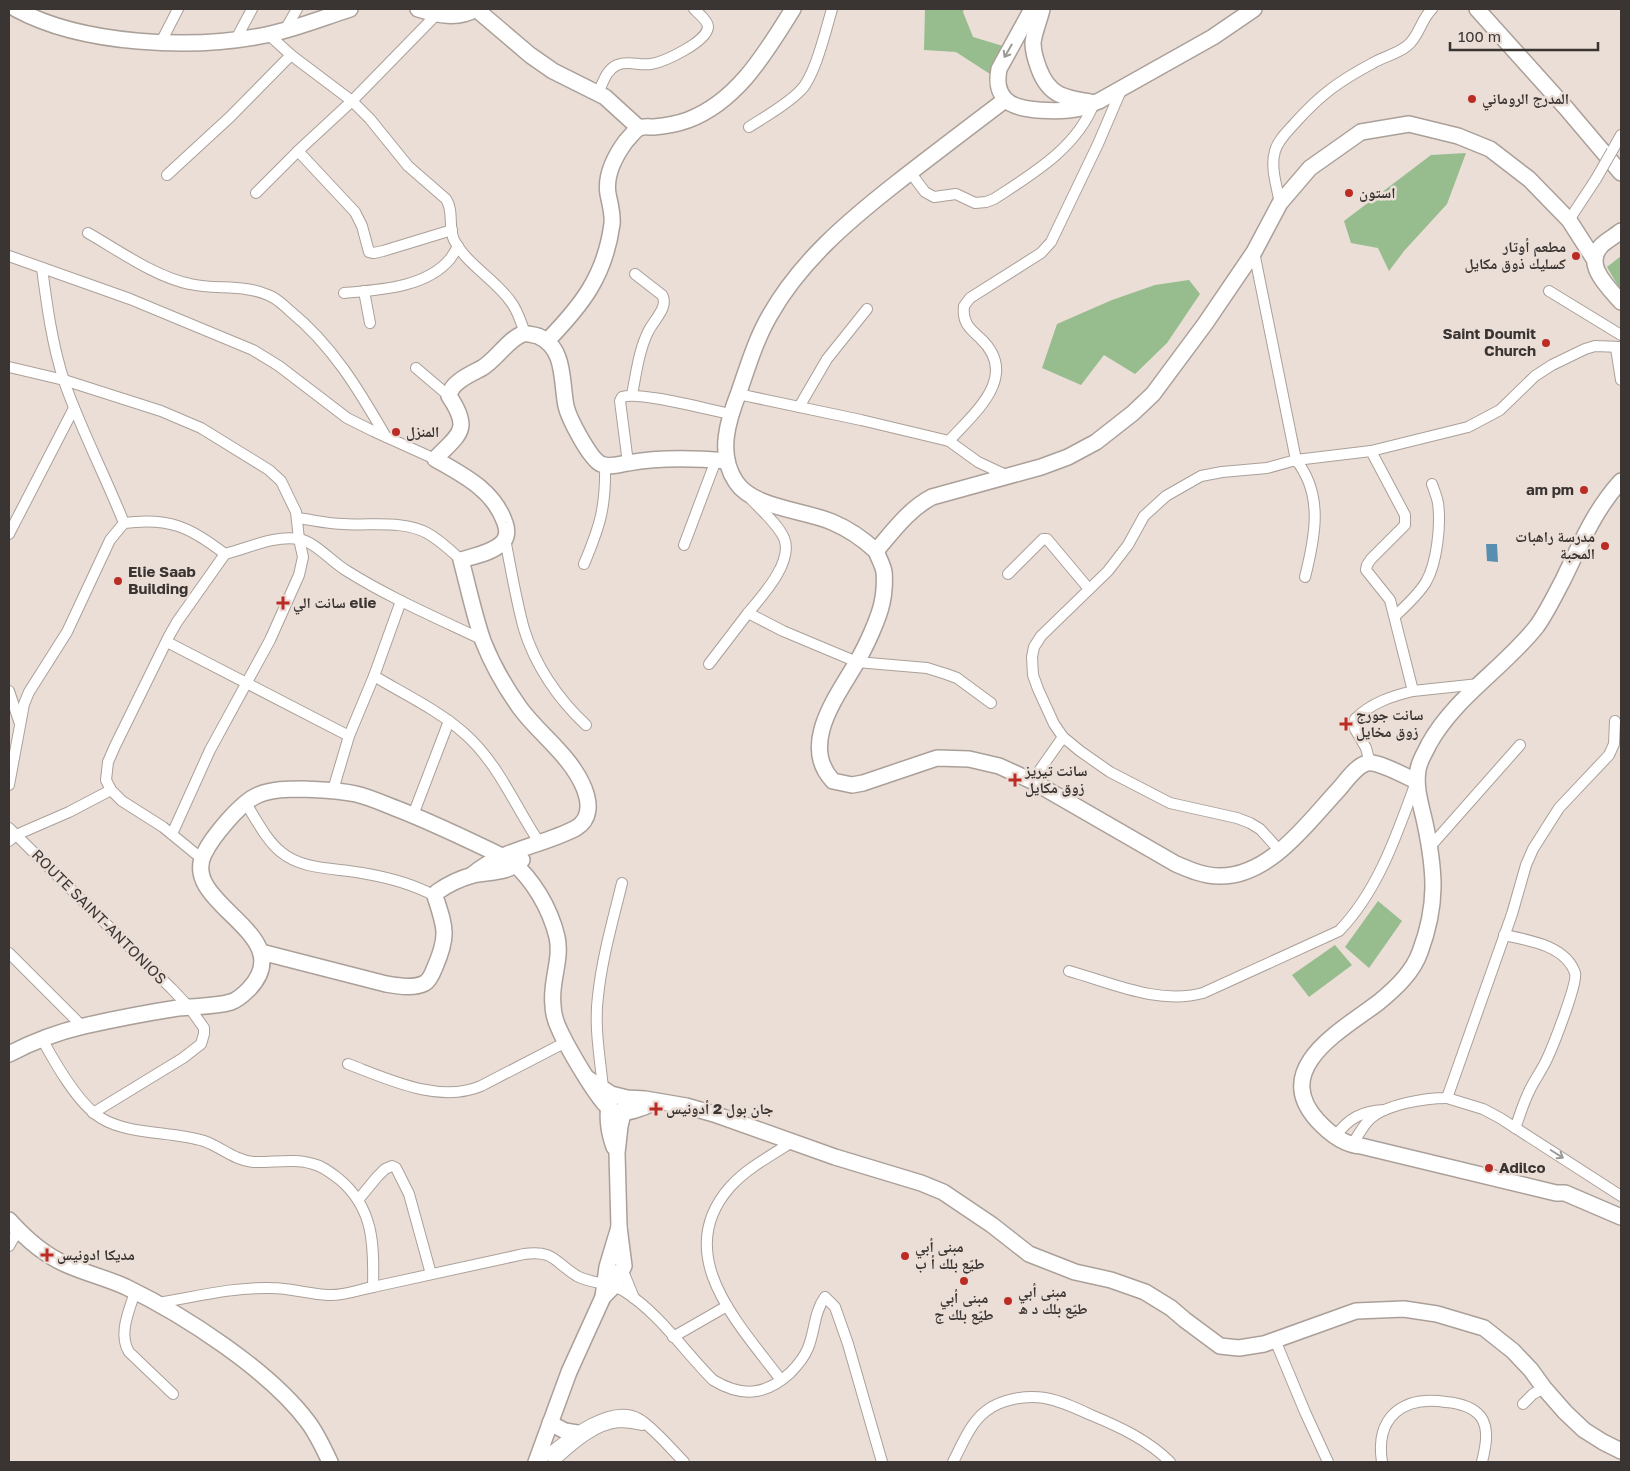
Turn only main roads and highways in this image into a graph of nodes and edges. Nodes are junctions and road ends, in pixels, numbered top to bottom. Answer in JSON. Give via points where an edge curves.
{"nodes":[{"id":1,"x":16,"y":9,"type":"edge"},
{"id":2,"x":350,"y":9,"type":"edge"},
{"id":3,"x":418,"y":9,"type":"edge"},
{"id":4,"x":476,"y":9,"type":"edge"},
{"id":5,"x":793,"y":9,"type":"edge"},
{"id":6,"x":1032,"y":9,"type":"edge"},
{"id":7,"x":1042,"y":9,"type":"edge"},
{"id":8,"x":1254,"y":9,"type":"edge"},
{"id":9,"x":1477,"y":9,"type":"edge"},
{"id":10,"x":1019,"y":34,"type":"junction"},
{"id":11,"x":1034,"y":40,"type":"junction"},
{"id":12,"x":1051,"y":89,"type":"junction"},
{"id":13,"x":1005,"y":100,"type":"junction"},
{"id":14,"x":1094,"y":103,"type":"junction"},
{"id":15,"x":1030,"y":109,"type":"junction"},
{"id":16,"x":639,"y":128,"type":"junction"},
{"id":17,"x":1621,"y":174,"type":"edge"},
{"id":18,"x":1621,"y":231,"type":"edge"},
{"id":19,"x":1594,"y":259,"type":"junction"},
{"id":20,"x":1621,"y":302,"type":"edge"},
{"id":21,"x":547,"y":341,"type":"junction"},
{"id":22,"x":721,"y":461,"type":"junction"},
{"id":23,"x":1621,"y":481,"type":"edge"},
{"id":24,"x":876,"y":551,"type":"junction"},
{"id":25,"x":1416,"y":781,"type":"junction"},
{"id":26,"x":502,"y":864,"type":"junction"},
{"id":27,"x":261,"y":952,"type":"junction"},
{"id":28,"x":9,"y":1054,"type":"edge"},
{"id":29,"x":587,"y":1078,"type":"junction"},
{"id":30,"x":619,"y":1106,"type":"junction"},
{"id":31,"x":1556,"y":1194,"type":"junction"},
{"id":32,"x":1621,"y":1217,"type":"edge"},
{"id":33,"x":13,"y":1225,"type":"edge"},
{"id":34,"x":1621,"y":1225,"type":"edge"},
{"id":35,"x":619,"y":1226,"type":"junction"},
{"id":36,"x":607,"y":1289,"type":"junction"},
{"id":37,"x":550,"y":1423,"type":"junction"},
{"id":38,"x":577,"y":1433,"type":"road end"},
{"id":39,"x":1621,"y":1451,"type":"edge"},
{"id":40,"x":330,"y":1462,"type":"edge"},
{"id":41,"x":537,"y":1462,"type":"edge"}],
"edges":[{"from":1,"to":2,"type":"main road","via":[[64,28],[111,37],[190,43],[269,35]]},
{"from":3,"to":4,"type":"main road","via":[[458,15]]},
{"from":4,"to":16,"type":"main road","via":[[540,62],[598,93]]},
{"from":5,"to":16,"type":"main road","via":[[748,76],[724,98],[688,120]]},
{"from":6,"to":10,"type":"main road"},
{"from":7,"to":11,"type":"main road"},
{"from":8,"to":14,"type":"main road","via":[[1213,36]]},
{"from":9,"to":17,"type":"main road"},
{"from":10,"to":11,"type":"main road"},
{"from":10,"to":13,"type":"main road","one_way":true,"via":[[999,69],[997,80]]},
{"from":11,"to":12,"type":"main road","via":[[1036,60]]},
{"from":12,"to":14,"type":"main road","via":[[1067,98]]},
{"from":12,"to":15,"type":"main road","via":[[1046,102]]},
{"from":13,"to":15,"type":"main road"},
{"from":13,"to":22,"type":"main road","via":[[866,207],[805,265],[788,286],[756,342],[731,414]]},
{"from":14,"to":15,"type":"main road","via":[[1065,110]]},
{"from":16,"to":21,"type":"main road","via":[[618,152],[609,175],[612,222],[608,246],[596,279],[574,313]]},
{"from":18,"to":19,"type":"main road","via":[[1602,245]]},
{"from":19,"to":20,"type":"main road","via":[[1598,272]]},
{"from":19,"to":24,"type":"main road","via":[[1569,220],[1529,179],[1490,149],[1458,136],[1409,124],[1361,132],[1310,168],[1280,203],[1254,252],[1179,360],[1153,394],[1133,413],[1096,442],[1068,457],[920,503]]},
{"from":21,"to":22,"type":"main road","via":[[558,356],[569,415],[597,461],[605,465],[661,459]]},
{"from":21,"to":26,"type":"main road","via":[[525,334],[512,340],[493,361],[451,389],[449,396],[462,420],[460,430],[435,459],[474,482],[501,513],[506,526],[505,539],[500,545],[461,560],[483,640],[515,700],[572,766],[587,799],[588,816],[580,826],[536,843]]},
{"from":22,"to":24,"type":"main road","via":[[743,491],[757,499],[847,528]]},
{"from":23,"to":25,"type":"main road","via":[[1594,517],[1537,626],[1438,727],[1421,759]]},
{"from":24,"to":25,"type":"main road","via":[[884,572],[882,603],[864,650],[840,687],[821,729],[822,762],[833,781],[852,785],[863,783],[937,758],[969,759],[991,764],[1032,781],[1176,864],[1219,876],[1241,873],[1280,851],[1364,764],[1370,763]]},
{"from":25,"to":31,"type":"main road","via":[[1430,848],[1434,891],[1420,954],[1396,987],[1316,1051],[1304,1070],[1303,1094],[1314,1117],[1324,1128],[1356,1143]]},
{"from":26,"to":27,"type":"main road","via":[[446,887],[434,896],[445,940],[434,970],[424,983],[386,984]]},
{"from":26,"to":27,"type":"main road","via":[[476,845],[366,797],[333,790],[288,789],[257,795],[246,802],[205,853],[202,874],[214,897],[253,937]]},
{"from":26,"to":29,"type":"main road","via":[[533,886],[544,901],[557,936],[552,998],[557,1023]]},
{"from":27,"to":28,"type":"main road","via":[[258,976],[240,998],[82,1026]]},
{"from":29,"to":30,"type":"main road","via":[[607,1091]]},
{"from":29,"to":30,"type":"main road","via":[[593,1091]]},
{"from":30,"to":35,"type":"main road"},
{"from":30,"to":39,"type":"main road","via":[[646,1107],[655,1101],[686,1106],[921,1183],[967,1207],[1029,1254],[1145,1292],[1220,1346],[1239,1348],[1276,1340],[1356,1311],[1404,1309],[1437,1314],[1484,1328],[1532,1370],[1544,1388],[1584,1430]]},
{"from":31,"to":32,"type":"main road","via":[[1565,1193]]},
{"from":31,"to":34,"type":"main road"},
{"from":33,"to":40,"type":"main road","via":[[54,1259],[157,1303],[215,1341],[292,1403],[309,1423]]},
{"from":35,"to":36,"type":"main road","via":[[608,1265]]},
{"from":35,"to":36,"type":"main road","via":[[624,1266]]},
{"from":36,"to":37,"type":"main road","via":[[576,1355]]},
{"from":37,"to":38,"type":"main road"},
{"from":37,"to":41,"type":"main road"}]}
